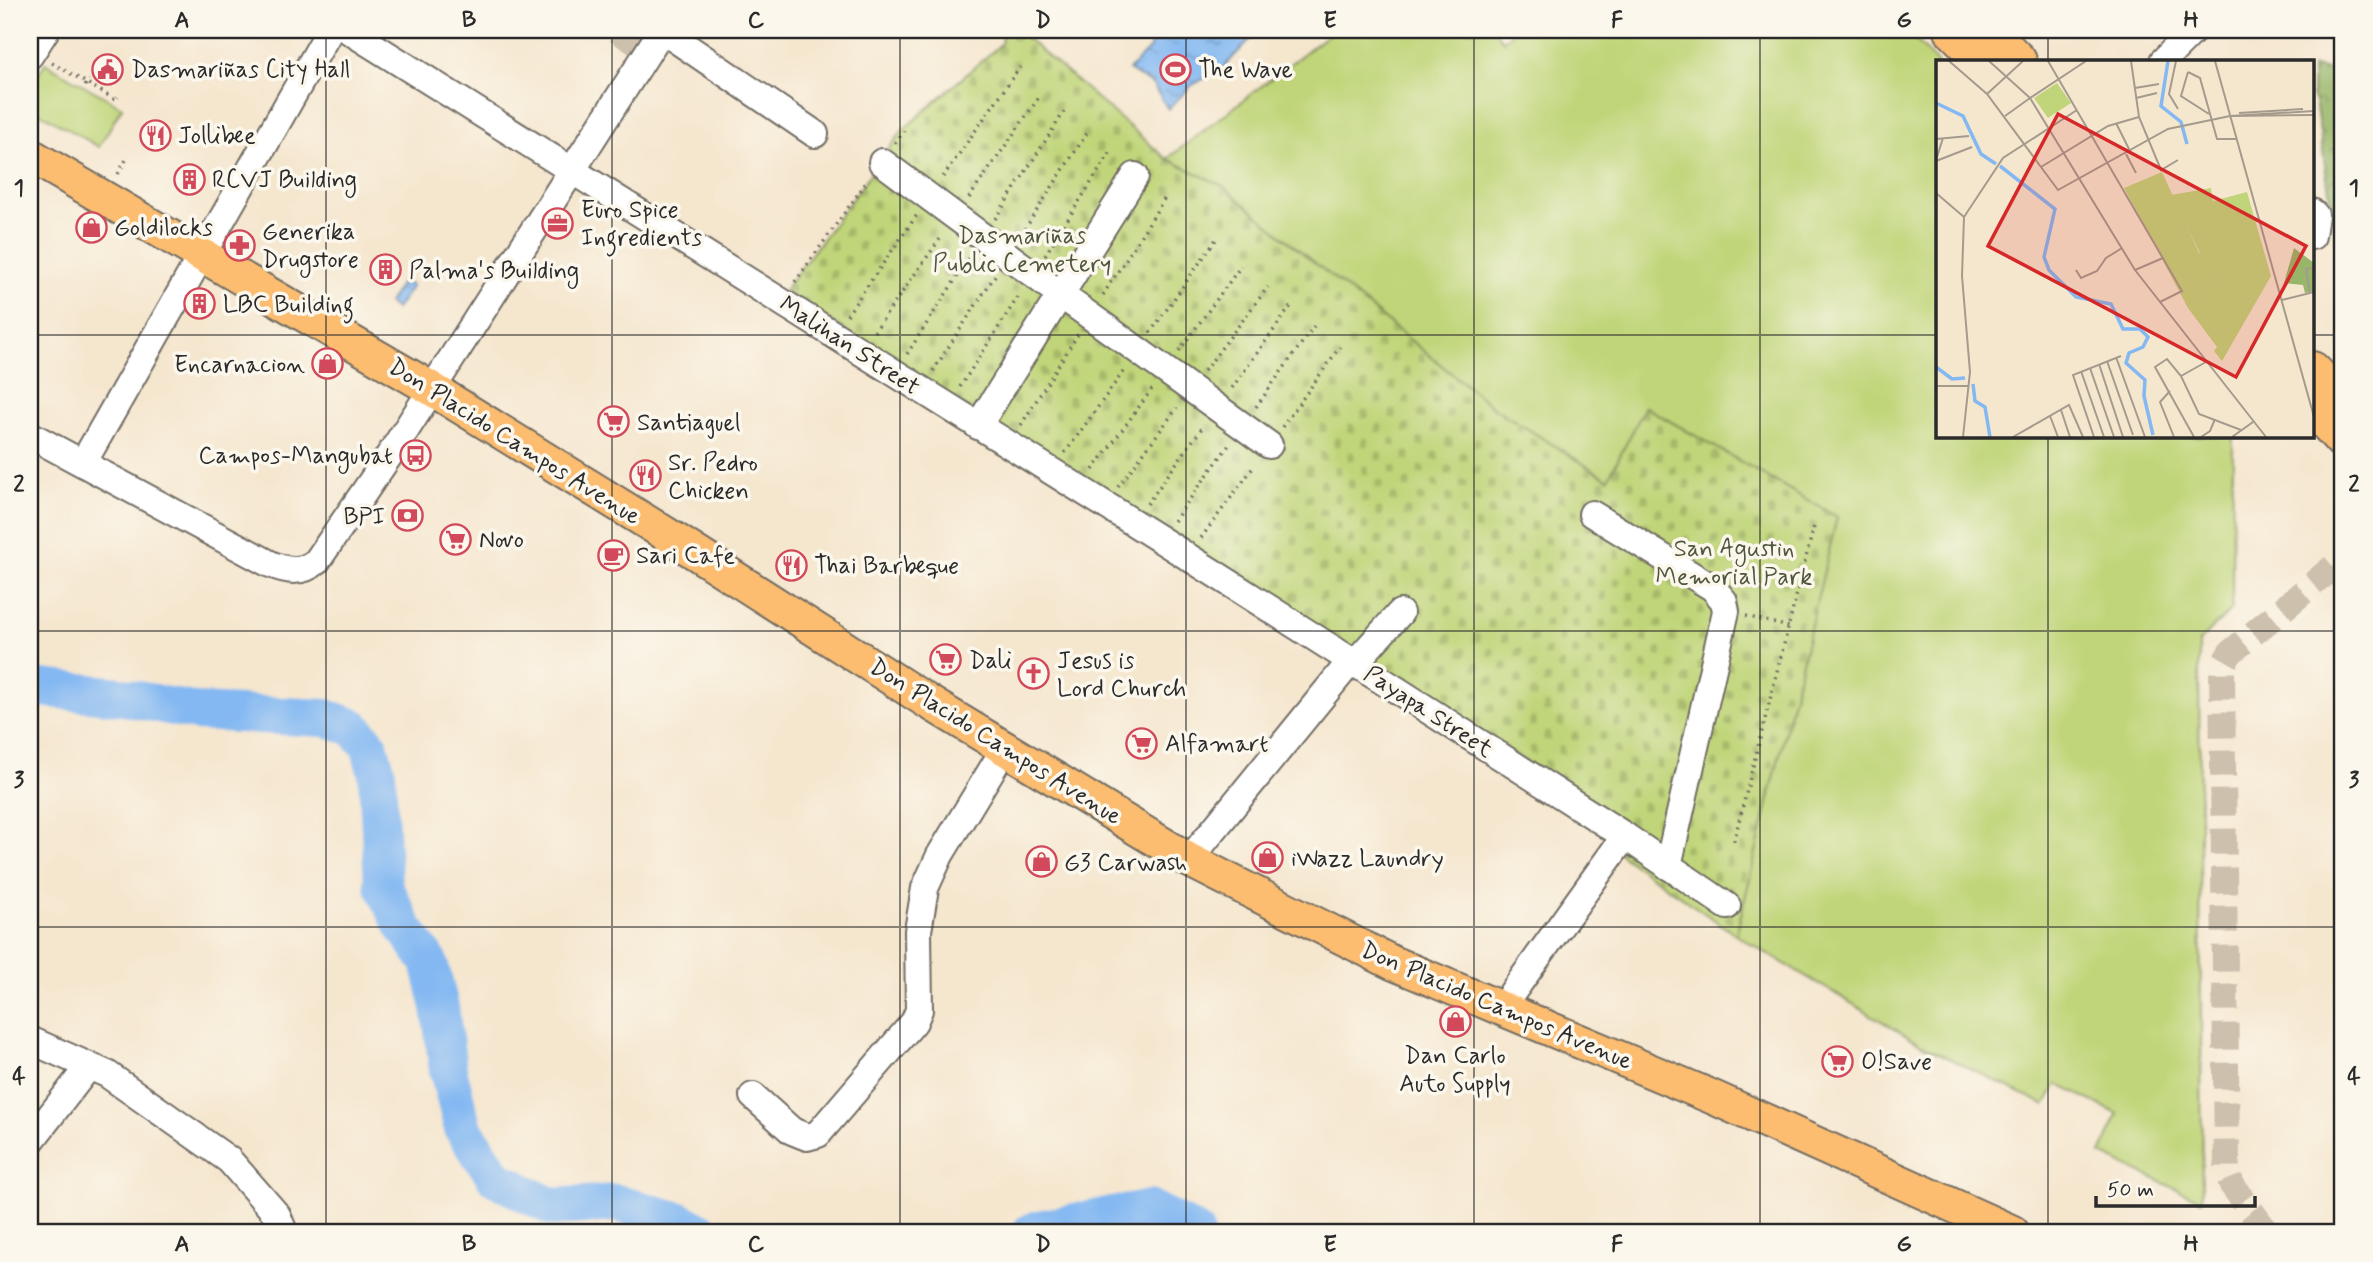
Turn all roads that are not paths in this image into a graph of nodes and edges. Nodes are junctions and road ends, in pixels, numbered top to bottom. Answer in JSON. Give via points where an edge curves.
{"nodes":[{"id":1,"x":46,"y":30,"type":"edge"},
{"id":2,"x":330,"y":30,"type":"edge"},
{"id":3,"x":348,"y":30,"type":"edge"},
{"id":4,"x":662,"y":30,"type":"edge"},
{"id":5,"x":1954,"y":30,"type":"edge"},
{"id":6,"x":1986,"y":30,"type":"edge"},
{"id":7,"x":2194,"y":30,"type":"edge"},
{"id":8,"x":38,"y":57,"type":"edge"},
{"id":9,"x":1984,"y":60,"type":"edge"},
{"id":10,"x":2016,"y":60,"type":"edge"},
{"id":11,"x":2164,"y":60,"type":"edge"},
{"id":12,"x":815,"y":134,"type":"dead end"},
{"id":13,"x":30,"y":155,"type":"edge"},
{"id":14,"x":882,"y":162,"type":"road end"},
{"id":15,"x":573,"y":171,"type":"junction"},
{"id":16,"x":1135,"y":176,"type":"dead end"},
{"id":17,"x":203,"y":256,"type":"junction"},
{"id":18,"x":1061,"y":295,"type":"junction"},
{"id":19,"x":2314,"y":374,"type":"edge"},
{"id":20,"x":432,"y":389,"type":"junction"},
{"id":21,"x":2343,"y":403,"type":"edge"},
{"id":22,"x":2314,"y":407,"type":"edge"},
{"id":23,"x":978,"y":426,"type":"junction"},
{"id":24,"x":30,"y":435,"type":"edge"},
{"id":25,"x":2343,"y":439,"type":"edge"},
{"id":26,"x":1269,"y":445,"type":"dead end"},
{"id":27,"x":83,"y":463,"type":"junction"},
{"id":28,"x":1592,"y":514,"type":"dead end"},
{"id":29,"x":1400,"y":613,"type":"dead end"},
{"id":30,"x":1350,"y":661,"type":"junction"},
{"id":31,"x":1006,"y":748,"type":"junction"},
{"id":32,"x":1621,"y":834,"type":"junction"},
{"id":33,"x":1189,"y":860,"type":"junction"},
{"id":34,"x":1668,"y":866,"type":"junction"},
{"id":35,"x":1727,"y":906,"type":"dead end"},
{"id":36,"x":1504,"y":1009,"type":"junction"},
{"id":37,"x":30,"y":1040,"type":"edge"},
{"id":38,"x":89,"y":1066,"type":"junction"},
{"id":39,"x":753,"y":1096,"type":"dead end"},
{"id":40,"x":30,"y":1142,"type":"edge"},
{"id":41,"x":284,"y":1232,"type":"edge"},
{"id":42,"x":2011,"y":1232,"type":"edge"}],
"edges":[{"from":1,"to":8,"type":"street"},
{"from":2,"to":17,"type":"street"},
{"from":3,"to":15,"type":"street","name":"Malihan Street"},
{"from":4,"to":12,"type":"street"},
{"from":4,"to":15,"type":"street"},
{"from":5,"to":9,"type":"highway"},
{"from":6,"to":10,"type":"highway"},
{"from":7,"to":11,"type":"street"},
{"from":13,"to":17,"type":"main road","name":"Don Placido Campos Avenue"},
{"from":14,"to":18,"type":"street"},
{"from":15,"to":20,"type":"street"},
{"from":15,"to":23,"type":"street","name":"Malihan Street"},
{"from":16,"to":18,"type":"street"},
{"from":17,"to":20,"type":"main road","name":"Don Placido Campos Avenue"},
{"from":17,"to":27,"type":"street"},
{"from":18,"to":23,"type":"street"},
{"from":18,"to":26,"type":"street"},
{"from":19,"to":21,"type":"highway"},
{"from":20,"to":27,"type":"street","via":[[317,561],[304,569],[293,571],[270,564]]},
{"from":20,"to":31,"type":"main road","name":"Don Placido Campos Avenue"},
{"from":22,"to":25,"type":"highway"},
{"from":23,"to":30,"type":"street","name":"Malihan Street"},
{"from":24,"to":27,"type":"street"},
{"from":28,"to":34,"type":"street","via":[[1713,588],[1724,601],[1726,611]]},
{"from":29,"to":30,"type":"street","via":[[1361,656]]},
{"from":30,"to":32,"type":"street","name":"Payapa Street"},
{"from":30,"to":33,"type":"street","name":"Payapa Street"},
{"from":31,"to":33,"type":"main road","name":"Don Placido Campos Avenue"},
{"from":31,"to":39,"type":"street","via":[[940,855],[925,888],[918,931],[919,1010],[914,1022],[818,1134],[807,1137],[792,1131]]},
{"from":32,"to":34,"type":"street","name":"Payapa Street"},
{"from":32,"to":36,"type":"street"},
{"from":33,"to":36,"type":"main road","name":"Don Placido Campos Avenue","via":[[1393,963]]},
{"from":34,"to":35,"type":"street","name":"Payapa Street"},
{"from":36,"to":42,"type":"main road","name":"Don Placido Campos Avenue"},
{"from":37,"to":38,"type":"street"},
{"from":38,"to":40,"type":"street"},
{"from":38,"to":41,"type":"street","via":[[107,1073],[229,1160],[277,1215]]}]}
